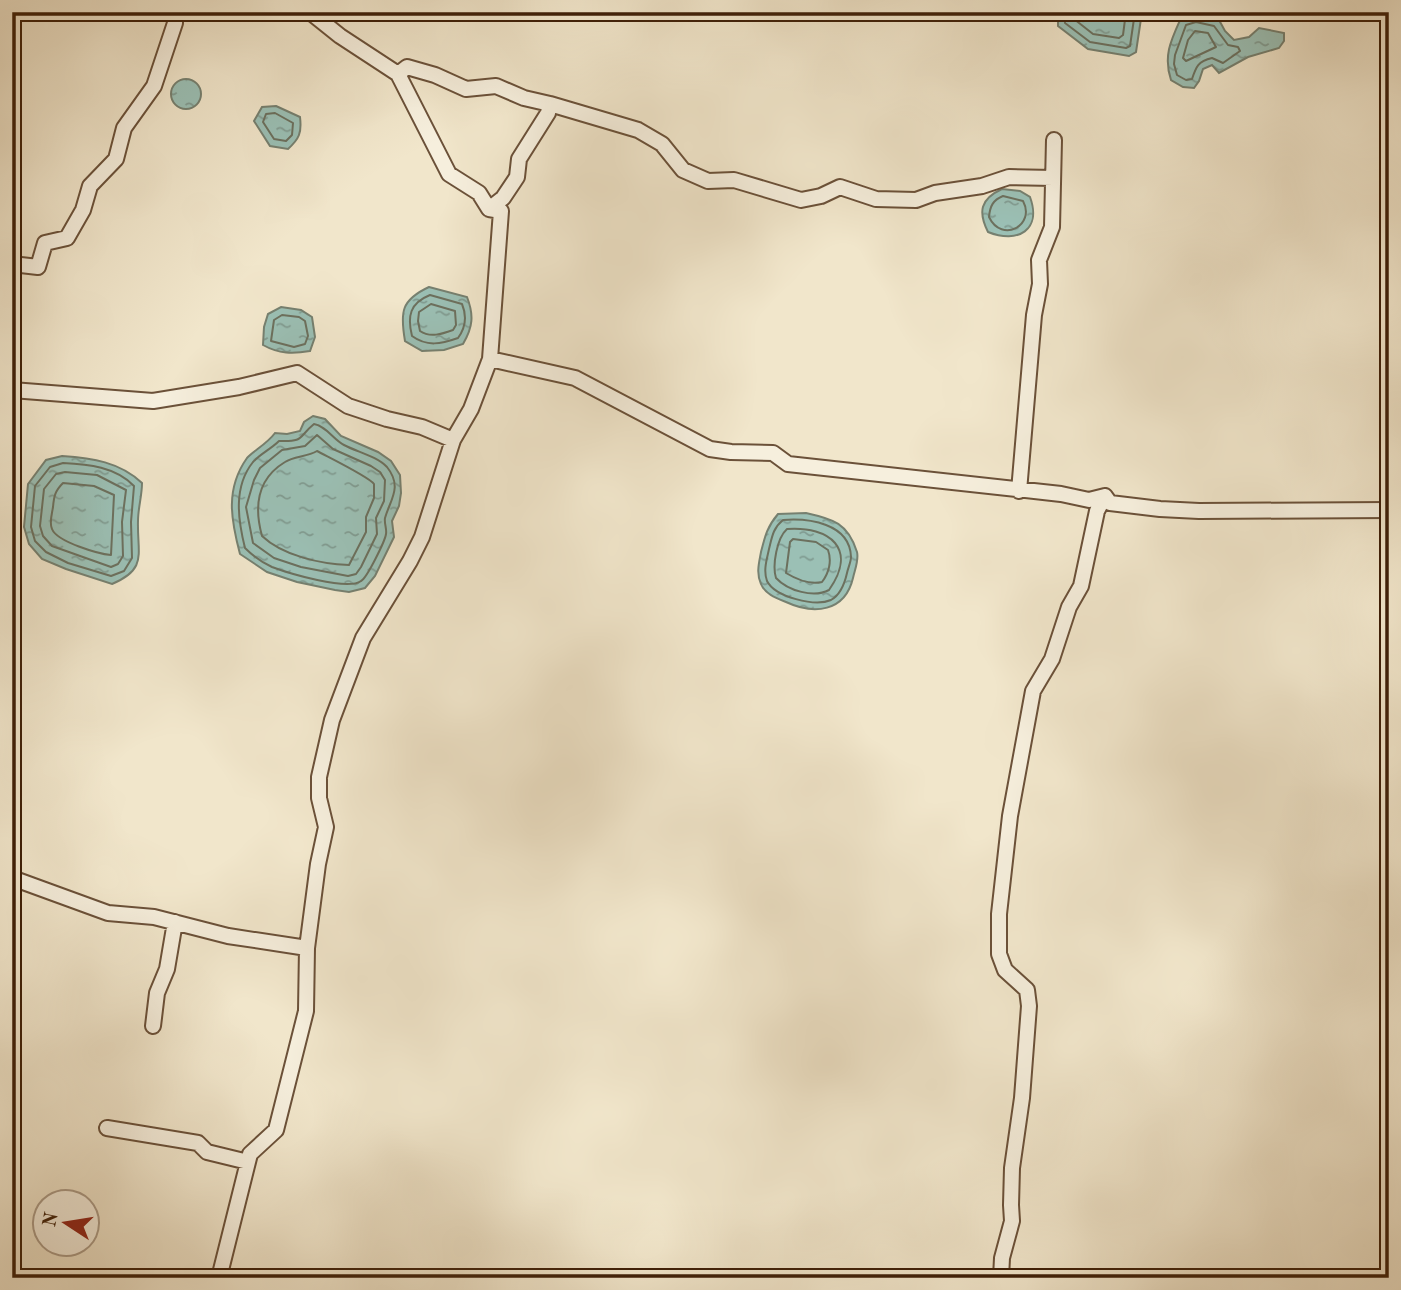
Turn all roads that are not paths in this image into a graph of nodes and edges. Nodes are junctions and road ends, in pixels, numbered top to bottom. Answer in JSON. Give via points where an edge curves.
{"nodes":[{"id":1,"x":175,"y":12,"type":"edge"},
{"id":2,"x":310,"y":12,"type":"edge"},
{"id":3,"x":398,"y":74,"type":"junction"},
{"id":4,"x":550,"y":104,"type":"junction"},
{"id":5,"x":1054,"y":140,"type":"dead end"},
{"id":6,"x":1053,"y":178,"type":"junction"},
{"id":7,"x":489,"y":209,"type":"junction"},
{"id":8,"x":12,"y":264,"type":"edge"},
{"id":9,"x":490,"y":359,"type":"junction"},
{"id":10,"x":12,"y":390,"type":"edge"},
{"id":11,"x":453,"y":440,"type":"junction"},
{"id":12,"x":1019,"y":491,"type":"junction"},
{"id":13,"x":1105,"y":496,"type":"junction"},
{"id":14,"x":1389,"y":510,"type":"edge"},
{"id":15,"x":12,"y":878,"type":"edge"},
{"id":16,"x":175,"y":922,"type":"junction"},
{"id":17,"x":307,"y":948,"type":"junction"},
{"id":18,"x":153,"y":1026,"type":"dead end"},
{"id":19,"x":107,"y":1128,"type":"dead end"},
{"id":20,"x":248,"y":1163,"type":"junction"},
{"id":21,"x":219,"y":1278,"type":"edge"},
{"id":22,"x":1001,"y":1278,"type":"edge"}],
"edges":[{"from":1,"to":8,"type":"street","via":[[154,86],[124,128],[116,159],[90,186],[83,211],[67,238],[45,243],[38,267]]},
{"from":2,"to":3,"type":"street"},
{"from":3,"to":4,"type":"street","via":[[407,67],[466,89],[496,86]]},
{"from":3,"to":7,"type":"street","via":[[449,174],[479,193]]},
{"from":4,"to":6,"type":"street","via":[[638,130],[662,144],[682,170],[708,181],[734,180],[801,200],[840,187],[876,199],[916,200],[1009,177]]},
{"from":4,"to":7,"type":"street","via":[[519,159],[517,177]]},
{"from":5,"to":6,"type":"street"},
{"from":6,"to":12,"type":"street","via":[[1052,227],[1040,260]]},
{"from":7,"to":9,"type":"street","via":[[501,211]]},
{"from":9,"to":11,"type":"street"},
{"from":9,"to":12,"type":"street","via":[[575,378],[718,451],[773,453],[788,464]]},
{"from":10,"to":11,"type":"street","via":[[153,401],[298,373],[348,406]]},
{"from":11,"to":17,"type":"street","via":[[422,537],[363,638],[332,720],[319,778],[326,827]]},
{"from":12,"to":13,"type":"street","via":[[1090,500]]},
{"from":13,"to":14,"type":"street","via":[[1110,503],[1160,509]]},
{"from":13,"to":22,"type":"street","via":[[1097,511],[1082,586],[1069,607],[1052,659],[1033,691],[1010,816],[999,914],[1000,961],[1027,990],[1029,1006],[1012,1168],[1012,1221]]},
{"from":15,"to":16,"type":"street","via":[[108,913]]},
{"from":16,"to":17,"type":"street"},
{"from":16,"to":18,"type":"street"},
{"from":17,"to":20,"type":"street","via":[[306,1011],[276,1130],[250,1154]]},
{"from":19,"to":20,"type":"street","via":[[198,1143],[207,1152]]},
{"from":20,"to":21,"type":"street"}]}
